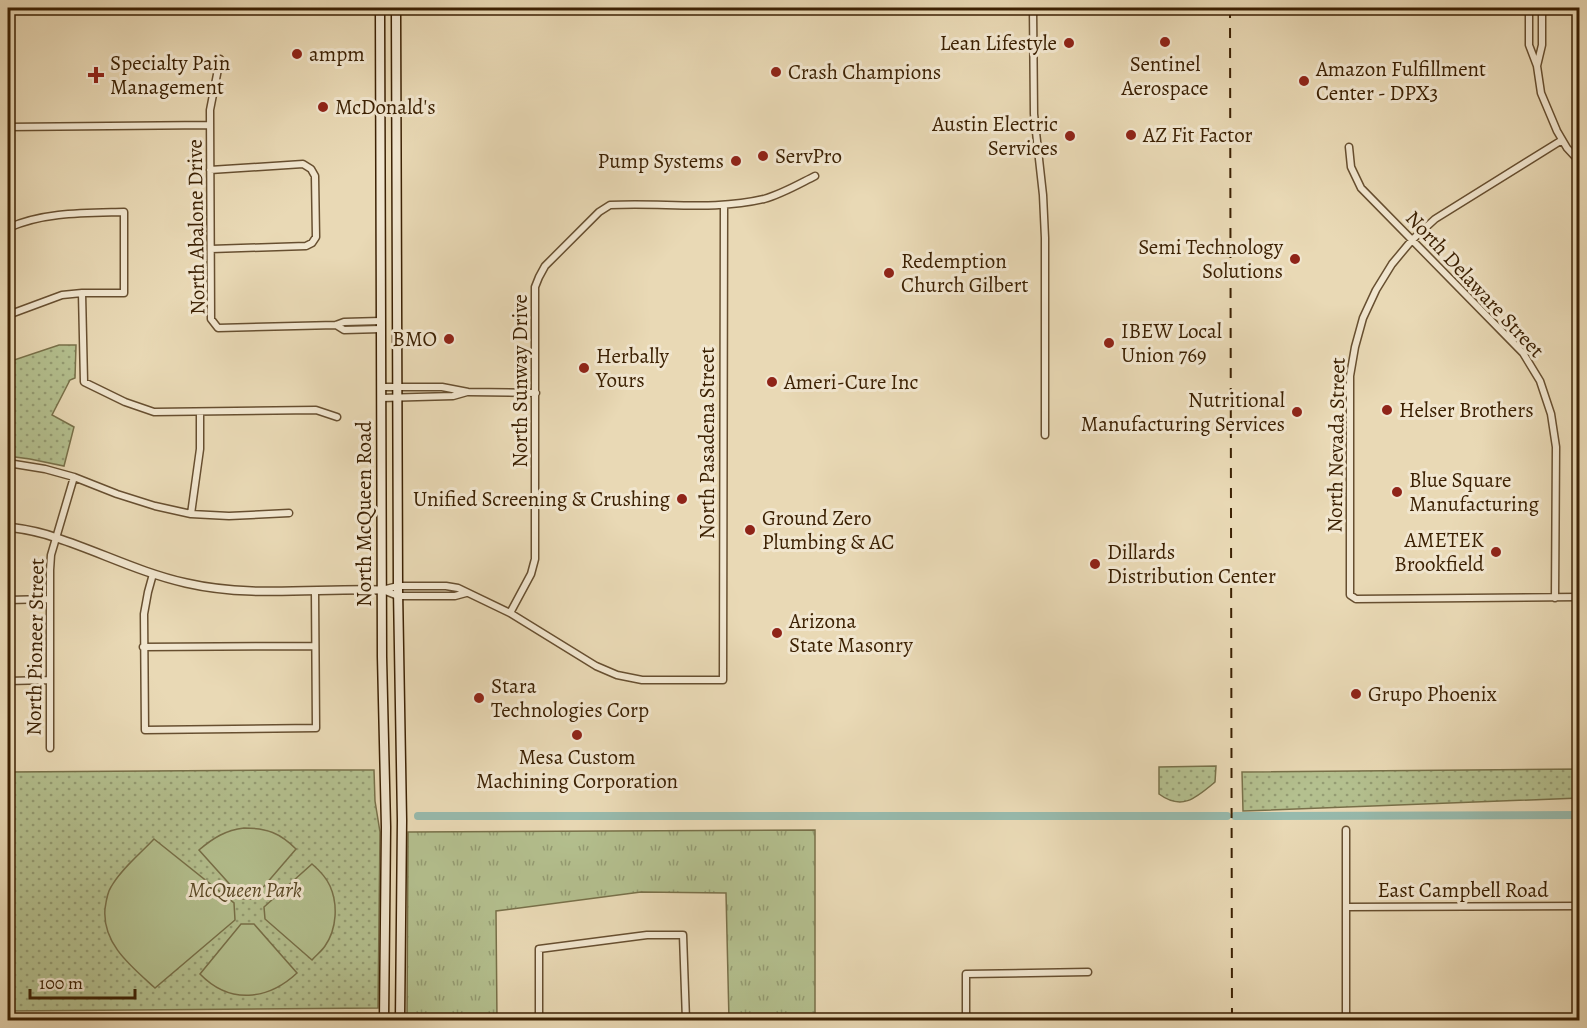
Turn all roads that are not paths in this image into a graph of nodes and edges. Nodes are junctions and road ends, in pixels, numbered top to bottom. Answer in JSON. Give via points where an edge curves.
{"nodes":[{"id":1,"x":380,"y":8,"type":"edge"},
{"id":2,"x":396,"y":8,"type":"edge"},
{"id":3,"x":1033,"y":8,"type":"edge"},
{"id":4,"x":1529,"y":8,"type":"edge"},
{"id":5,"x":1542,"y":8,"type":"edge"},
{"id":6,"x":220,"y":59,"type":"dead end"},
{"id":7,"x":1537,"y":66,"type":"junction"},
{"id":8,"x":210,"y":125,"type":"junction"},
{"id":9,"x":8,"y":127,"type":"edge"},
{"id":10,"x":1562,"y":140,"type":"junction"},
{"id":11,"x":1349,"y":147,"type":"dead end"},
{"id":12,"x":1580,"y":162,"type":"edge"},
{"id":13,"x":210,"y":170,"type":"junction"},
{"id":14,"x":815,"y":176,"type":"dead end"},
{"id":15,"x":380,"y":189,"type":"junction"},
{"id":16,"x":396,"y":189,"type":"junction"},
{"id":17,"x":724,"y":205,"type":"junction"},
{"id":18,"x":8,"y":228,"type":"edge"},
{"id":19,"x":1412,"y":240,"type":"junction"},
{"id":20,"x":211,"y":249,"type":"junction"},
{"id":21,"x":82,"y":293,"type":"junction"},
{"id":22,"x":8,"y":315,"type":"edge"},
{"id":23,"x":350,"y":322,"type":"junction"},
{"id":24,"x":336,"y":325,"type":"junction"},
{"id":25,"x":381,"y":325,"type":"junction"},
{"id":26,"x":350,"y":330,"type":"junction"},
{"id":27,"x":381,"y":387,"type":"junction"},
{"id":28,"x":397,"y":387,"type":"junction"},
{"id":29,"x":468,"y":392,"type":"junction"},
{"id":30,"x":536,"y":393,"type":"junction"},
{"id":31,"x":381,"y":398,"type":"junction"},
{"id":32,"x":397,"y":398,"type":"junction"},
{"id":33,"x":200,"y":412,"type":"junction"},
{"id":34,"x":337,"y":417,"type":"dead end"},
{"id":35,"x":1045,"y":435,"type":"dead end"},
{"id":36,"x":8,"y":463,"type":"edge"},
{"id":37,"x":74,"y":477,"type":"junction"},
{"id":38,"x":289,"y":513,"type":"dead end"},
{"id":39,"x":191,"y":514,"type":"junction"},
{"id":40,"x":8,"y":527,"type":"edge"},
{"id":41,"x":57,"y":538,"type":"junction"},
{"id":42,"x":153,"y":574,"type":"junction"},
{"id":43,"x":398,"y":586,"type":"junction"},
{"id":44,"x":382,"y":590,"type":"junction"},
{"id":45,"x":315,"y":591,"type":"junction"},
{"id":46,"x":466,"y":593,"type":"junction"},
{"id":47,"x":398,"y":596,"type":"junction"},
{"id":48,"x":1580,"y":597,"type":"edge"},
{"id":49,"x":1555,"y":598,"type":"junction"},
{"id":50,"x":50,"y":599,"type":"junction"},
{"id":51,"x":8,"y":600,"type":"edge"},
{"id":52,"x":510,"y":614,"type":"junction"},
{"id":53,"x":315,"y":646,"type":"junction"},
{"id":54,"x":143,"y":647,"type":"junction"},
{"id":55,"x":49,"y":680,"type":"junction"},
{"id":56,"x":8,"y":681,"type":"edge"},
{"id":57,"x":50,"y":748,"type":"dead end"},
{"id":58,"x":386,"y":820,"type":"junction"},
{"id":59,"x":402,"y":820,"type":"junction"},
{"id":60,"x":1346,"y":830,"type":"dead end"},
{"id":61,"x":1580,"y":906,"type":"edge"},
{"id":62,"x":1346,"y":907,"type":"junction"},
{"id":63,"x":1088,"y":972,"type":"dead end"},
{"id":64,"x":384,"y":982,"type":"junction"},
{"id":65,"x":400,"y":982,"type":"junction"},
{"id":66,"x":384,"y":1020,"type":"edge"},
{"id":67,"x":400,"y":1020,"type":"edge"},
{"id":68,"x":539,"y":1020,"type":"edge"},
{"id":69,"x":686,"y":1020,"type":"edge"},
{"id":70,"x":966,"y":1020,"type":"edge"},
{"id":71,"x":1346,"y":1020,"type":"edge"}],
"edges":[{"from":1,"to":15,"type":"main road","name":"North McQueen Road"},
{"from":2,"to":16,"type":"main road","name":"North McQueen Road"},
{"from":3,"to":35,"type":"street","via":[[1034,114],[1045,238]]},
{"from":4,"to":7,"type":"street","via":[[1529,45]]},
{"from":5,"to":7,"type":"street","via":[[1542,45]]},
{"from":6,"to":8,"type":"street","name":"North Abalone Drive"},
{"from":7,"to":10,"type":"street","via":[[1541,93]]},
{"from":8,"to":9,"type":"street"},
{"from":8,"to":13,"type":"street","name":"North Abalone Drive"},
{"from":10,"to":12,"type":"street"},
{"from":10,"to":19,"type":"street","name":"North Nevada Street","via":[[1435,219]]},
{"from":11,"to":19,"type":"street","name":"North Delaware Street","via":[[1350,167],[1361,188]]},
{"from":13,"to":20,"type":"street","name":"North Abalone Drive"},
{"from":13,"to":20,"type":"street","via":[[303,164],[315,176],[316,216],[316,237],[306,246]]},
{"from":14,"to":17,"type":"street","name":"North Sunway Drive","via":[[766,198]]},
{"from":15,"to":16,"type":"main road"},
{"from":15,"to":25,"type":"main road","name":"North McQueen Road"},
{"from":16,"to":28,"type":"main road","name":"North McQueen Road"},
{"from":17,"to":30,"type":"street","name":"North Sunway Drive","via":[[610,205],[545,266],[536,287]]},
{"from":17,"to":52,"type":"street","name":"North Pasadena Street","via":[[723,680],[642,680],[617,675]]},
{"from":18,"to":21,"type":"street","via":[[44,216],[124,212],[124,293]]},
{"from":19,"to":49,"type":"street","name":"North Delaware Street","via":[[1523,353],[1540,381],[1556,447]]},
{"from":19,"to":49,"type":"street","name":"North Nevada Street","via":[[1376,290],[1355,347],[1350,376],[1350,595],[1356,599]]},
{"from":20,"to":24,"type":"street","name":"North Abalone Drive","via":[[211,319],[218,328]]},
{"from":21,"to":22,"type":"street","via":[[62,295]]},
{"from":21,"to":33,"type":"street","via":[[84,382],[154,412]]},
{"from":23,"to":24,"type":"street"},
{"from":23,"to":25,"type":"street"},
{"from":23,"to":26,"type":"street"},
{"from":24,"to":26,"type":"street"},
{"from":25,"to":26,"type":"street"},
{"from":25,"to":27,"type":"main road","name":"North McQueen Road"},
{"from":27,"to":28,"type":"street"},
{"from":27,"to":31,"type":"main road","name":"North McQueen Road"},
{"from":28,"to":29,"type":"street","via":[[442,387]]},
{"from":28,"to":32,"type":"main road","name":"North McQueen Road"},
{"from":29,"to":30,"type":"street"},
{"from":29,"to":32,"type":"street"},
{"from":30,"to":52,"type":"street","name":"North Sunway Drive","via":[[536,559]]},
{"from":31,"to":32,"type":"street"},
{"from":31,"to":44,"type":"main road","name":"North McQueen Road"},
{"from":32,"to":43,"type":"main road","name":"North McQueen Road"},
{"from":33,"to":34,"type":"street","via":[[316,410]]},
{"from":33,"to":39,"type":"street","via":[[200,449]]},
{"from":36,"to":37,"type":"street"},
{"from":37,"to":39,"type":"street","via":[[117,494]]},
{"from":37,"to":41,"type":"street","name":"North Pioneer Street"},
{"from":38,"to":39,"type":"street"},
{"from":40,"to":41,"type":"street"},
{"from":41,"to":42,"type":"street"},
{"from":41,"to":50,"type":"street","name":"North Pioneer Street","via":[[51,555]]},
{"from":42,"to":45,"type":"street","via":[[244,592]]},
{"from":42,"to":54,"type":"street","via":[[144,614]]},
{"from":43,"to":44,"type":"street"},
{"from":43,"to":46,"type":"street","via":[[446,586]]},
{"from":43,"to":47,"type":"main road","name":"North McQueen Road"},
{"from":44,"to":45,"type":"street"},
{"from":44,"to":47,"type":"street"},
{"from":44,"to":58,"type":"main road","name":"North McQueen Road"},
{"from":45,"to":53,"type":"street"},
{"from":46,"to":47,"type":"street"},
{"from":46,"to":52,"type":"street"},
{"from":47,"to":59,"type":"main road","name":"North McQueen Road"},
{"from":48,"to":49,"type":"street"},
{"from":50,"to":51,"type":"street"},
{"from":50,"to":55,"type":"street","name":"North Pioneer Street"},
{"from":53,"to":54,"type":"street"},
{"from":53,"to":54,"type":"street","via":[[316,728],[145,730]]},
{"from":55,"to":56,"type":"street"},
{"from":55,"to":57,"type":"street","name":"North Pioneer Street"},
{"from":58,"to":59,"type":"main road"},
{"from":58,"to":64,"type":"main road","name":"North McQueen Road"},
{"from":59,"to":65,"type":"main road","name":"North McQueen Road"},
{"from":60,"to":62,"type":"street"},
{"from":61,"to":62,"type":"street","name":"East Campbell Road"},
{"from":62,"to":71,"type":"street"},
{"from":63,"to":70,"type":"street","via":[[966,974]]},
{"from":64,"to":65,"type":"main road"},
{"from":64,"to":66,"type":"main road","name":"North McQueen Road"},
{"from":65,"to":67,"type":"main road","name":"North McQueen Road"},
{"from":68,"to":69,"type":"street","via":[[539,949],[647,935],[683,935]]}]}
